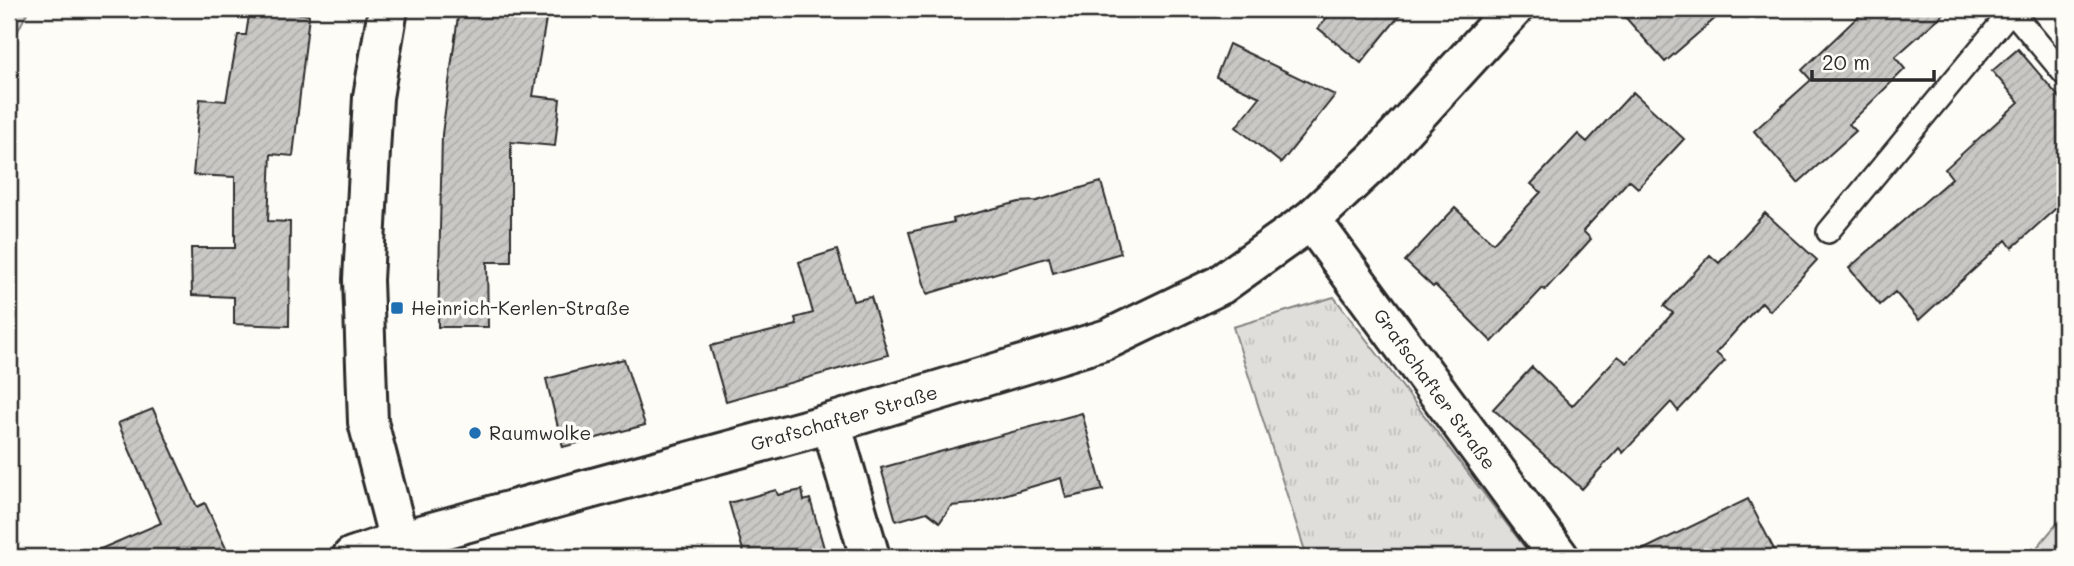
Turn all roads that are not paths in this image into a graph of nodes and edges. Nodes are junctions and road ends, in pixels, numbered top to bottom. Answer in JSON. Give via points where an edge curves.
{"nodes":[{"id":1,"x":388,"y":9,"type":"edge"},
{"id":2,"x":1513,"y":9,"type":"edge"},
{"id":3,"x":2011,"y":9,"type":"edge"},
{"id":4,"x":2065,"y":75,"type":"edge"},
{"id":5,"x":1311,"y":220,"type":"junction"},
{"id":6,"x":1828,"y":232,"type":"dead end"},
{"id":7,"x":831,"y":423,"type":"junction"},
{"id":8,"x":399,"y":541,"type":"junction"},
{"id":9,"x":352,"y":557,"type":"edge"},
{"id":10,"x":870,"y":557,"type":"edge"},
{"id":11,"x":1559,"y":557,"type":"edge"}],
"edges":[{"from":1,"to":8,"type":"main road","via":[[373,97],[363,280],[368,422]]},
{"from":2,"to":5,"type":"main road","name":"Grafschafter Straße","via":[[1376,159]]},
{"from":3,"to":4,"type":"lane"},
{"from":3,"to":6,"type":"lane"},
{"from":5,"to":7,"type":"main road","name":"Grafschafter Straße","via":[[1220,285],[1108,339]]},
{"from":5,"to":11,"type":"main road","name":"Grafschafter Straße"},
{"from":7,"to":8,"type":"main road","name":"Grafschafter Straße"},
{"from":7,"to":10,"type":"main road"},
{"from":8,"to":9,"type":"main road","name":"Grafschafter Straße"}]}
